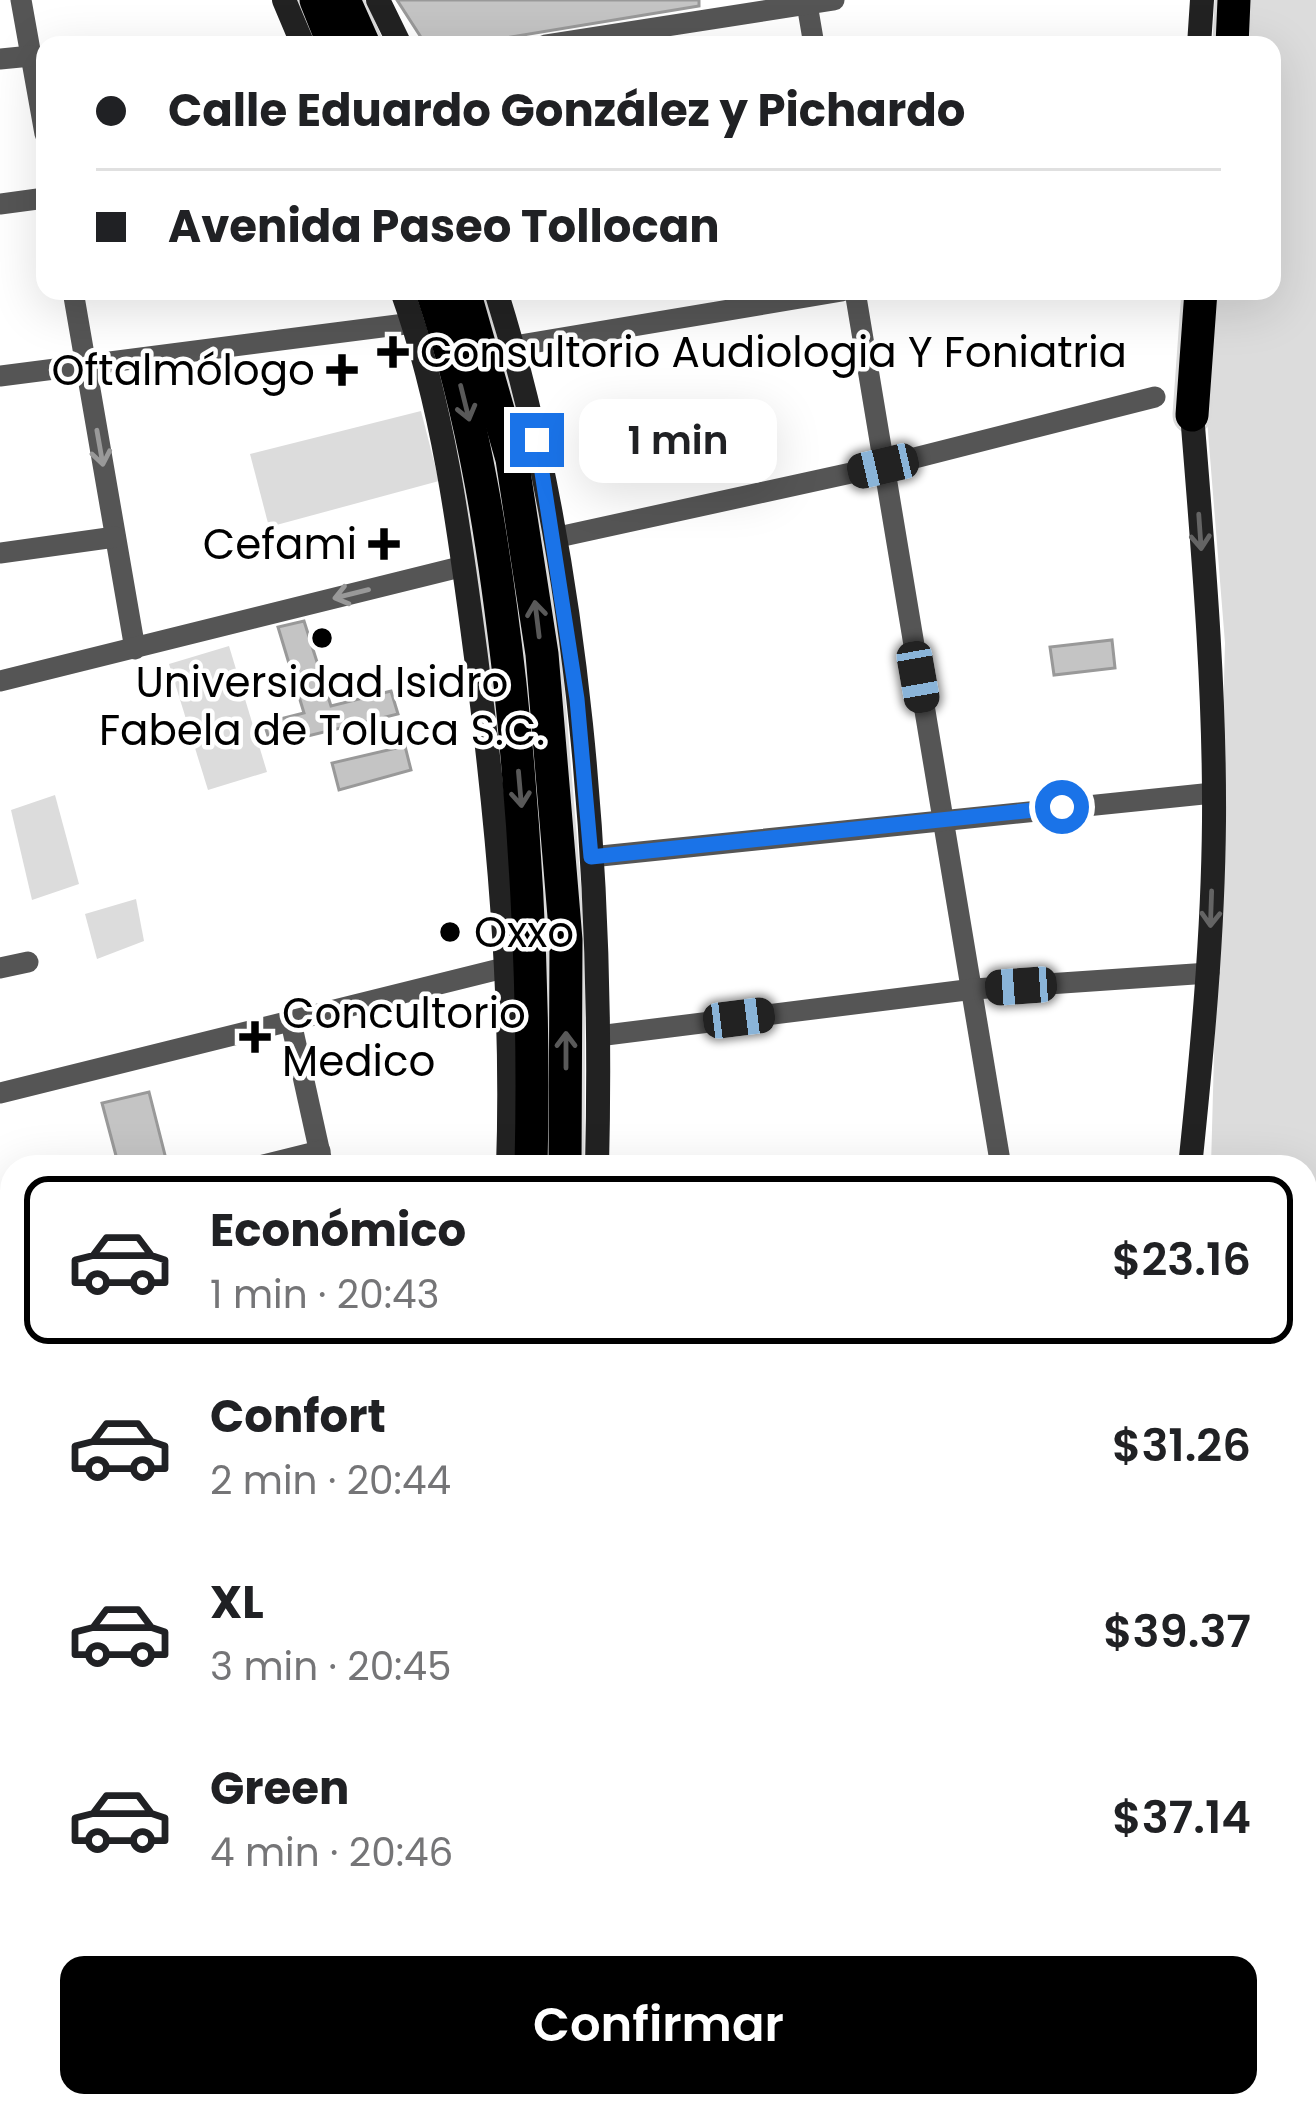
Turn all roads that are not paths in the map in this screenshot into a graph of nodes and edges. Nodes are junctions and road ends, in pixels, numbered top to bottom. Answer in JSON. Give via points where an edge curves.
{"nodes":[{"id":1,"x":21,"y":0,"type":"edge"},
{"id":2,"x":284,"y":0,"type":"edge"},
{"id":3,"x":316,"y":0,"type":"edge"},
{"id":4,"x":344,"y":0,"type":"edge"},
{"id":5,"x":378,"y":0,"type":"edge"},
{"id":6,"x":834,"y":0,"type":"edge"},
{"id":7,"x":1202,"y":0,"type":"edge"},
{"id":8,"x":1234,"y":0,"type":"edge"},
{"id":9,"x":807,"y":4,"type":"junction"},
{"id":10,"x":299,"y":36,"type":"edge"},
{"id":11,"x":330,"y":36,"type":"edge"},
{"id":12,"x":360,"y":36,"type":"edge"},
{"id":13,"x":396,"y":36,"type":"edge"},
{"id":14,"x":602,"y":36,"type":"edge"},
{"id":15,"x":812,"y":36,"type":"edge"},
{"id":16,"x":1200,"y":36,"type":"edge"},
{"id":17,"x":1232,"y":36,"type":"edge"},
{"id":18,"x":31,"y":56,"type":"junction"},
{"id":19,"x":0,"y":59,"type":"edge"},
{"id":20,"x":36,"y":84,"type":"edge"},
{"id":21,"x":36,"y":199,"type":"edge"},
{"id":22,"x":0,"y":204,"type":"edge"},
{"id":23,"x":75,"y":300,"type":"edge"},
{"id":24,"x":405,"y":300,"type":"edge"},
{"id":25,"x":435,"y":300,"type":"edge"},
{"id":26,"x":467,"y":300,"type":"edge"},
{"id":27,"x":499,"y":300,"type":"edge"},
{"id":28,"x":788,"y":300,"type":"edge"},
{"id":29,"x":856,"y":300,"type":"edge"},
{"id":30,"x":1186,"y":300,"type":"edge"},
{"id":31,"x":1200,"y":300,"type":"edge"},
{"id":32,"x":413,"y":323,"type":"junction"},
{"id":33,"x":514,"y":346,"type":"junction"},
{"id":34,"x":86,"y":364,"type":"junction"},
{"id":35,"x":0,"y":376,"type":"edge"},
{"id":36,"x":1155,"y":397,"type":"dead end"},
{"id":37,"x":1192,"y":415,"type":"junction"},
{"id":38,"x":883,"y":466,"type":"junction"},
{"id":39,"x":115,"y":538,"type":"junction"},
{"id":40,"x":554,"y":538,"type":"junction"},
{"id":41,"x":0,"y":553,"type":"edge"},
{"id":42,"x":464,"y":566,"type":"junction"},
{"id":43,"x":135,"y":649,"type":"junction"},
{"id":44,"x":0,"y":681,"type":"edge"},
{"id":45,"x":1213,"y":793,"type":"junction"},
{"id":46,"x":942,"y":818,"type":"junction"},
{"id":47,"x":591,"y":857,"type":"junction"},
{"id":48,"x":28,"y":962,"type":"dead end"},
{"id":49,"x":508,"y":967,"type":"junction"},
{"id":50,"x":0,"y":968,"type":"edge"},
{"id":51,"x":1209,"y":973,"type":"junction"},
{"id":52,"x":974,"y":989,"type":"junction"},
{"id":53,"x":291,"y":1022,"type":"junction"},
{"id":54,"x":598,"y":1036,"type":"junction"},
{"id":55,"x":0,"y":1093,"type":"edge"},
{"id":56,"x":320,"y":1155,"type":"edge"},
{"id":57,"x":508,"y":1155,"type":"edge"},
{"id":58,"x":531,"y":1155,"type":"edge"},
{"id":59,"x":565,"y":1155,"type":"edge"},
{"id":60,"x":597,"y":1155,"type":"edge"},
{"id":61,"x":999,"y":1155,"type":"edge"},
{"id":62,"x":1191,"y":1155,"type":"edge"}],
"edges":[{"from":1,"to":18,"type":"street"},
{"from":2,"to":10,"type":"main road"},
{"from":3,"to":11,"type":"highway"},
{"from":4,"to":12,"type":"highway"},
{"from":5,"to":13,"type":"main road"},
{"from":6,"to":9,"type":"street"},
{"from":7,"to":16,"type":"main road"},
{"from":8,"to":17,"type":"highway"},
{"from":9,"to":14,"type":"street"},
{"from":9,"to":15,"type":"street"},
{"from":18,"to":19,"type":"street"},
{"from":18,"to":20,"type":"street"},
{"from":21,"to":22,"type":"street"},
{"from":23,"to":34,"type":"street"},
{"from":24,"to":32,"type":"main road"},
{"from":25,"to":58,"type":"highway","one_way":true,"via":[[472,431],[505,639],[530,950]]},
{"from":59,"to":26,"type":"highway","one_way":true,"via":[[566,940],[542,654],[512,459]]},
{"from":27,"to":33,"type":"main road"},
{"from":28,"to":33,"type":"street"},
{"from":29,"to":38,"type":"street"},
{"from":30,"to":37,"type":"main road"},
{"from":31,"to":37,"type":"highway"},
{"from":32,"to":34,"type":"street"},
{"from":32,"to":42,"type":"main road"},
{"from":33,"to":40,"type":"main road"},
{"from":34,"to":35,"type":"street"},
{"from":34,"to":39,"type":"street","one_way":true},
{"from":36,"to":38,"type":"street"},
{"from":37,"to":45,"type":"main road","one_way":true},
{"from":38,"to":40,"type":"street"},
{"from":38,"to":46,"type":"street"},
{"from":39,"to":41,"type":"street"},
{"from":39,"to":43,"type":"street"},
{"from":40,"to":47,"type":"main road"},
{"from":42,"to":43,"type":"street","one_way":true},
{"from":42,"to":49,"type":"main road"},
{"from":43,"to":44,"type":"street"},
{"from":45,"to":46,"type":"street"},
{"from":45,"to":51,"type":"main road","one_way":true},
{"from":46,"to":47,"type":"street"},
{"from":46,"to":52,"type":"street"},
{"from":47,"to":54,"type":"main road"},
{"from":48,"to":50,"type":"street"},
{"from":49,"to":53,"type":"street"},
{"from":49,"to":57,"type":"main road"},
{"from":51,"to":52,"type":"street"},
{"from":51,"to":62,"type":"main road"},
{"from":52,"to":54,"type":"street"},
{"from":52,"to":61,"type":"street"},
{"from":53,"to":55,"type":"street"},
{"from":53,"to":56,"type":"street"},
{"from":54,"to":60,"type":"main road"}]}
